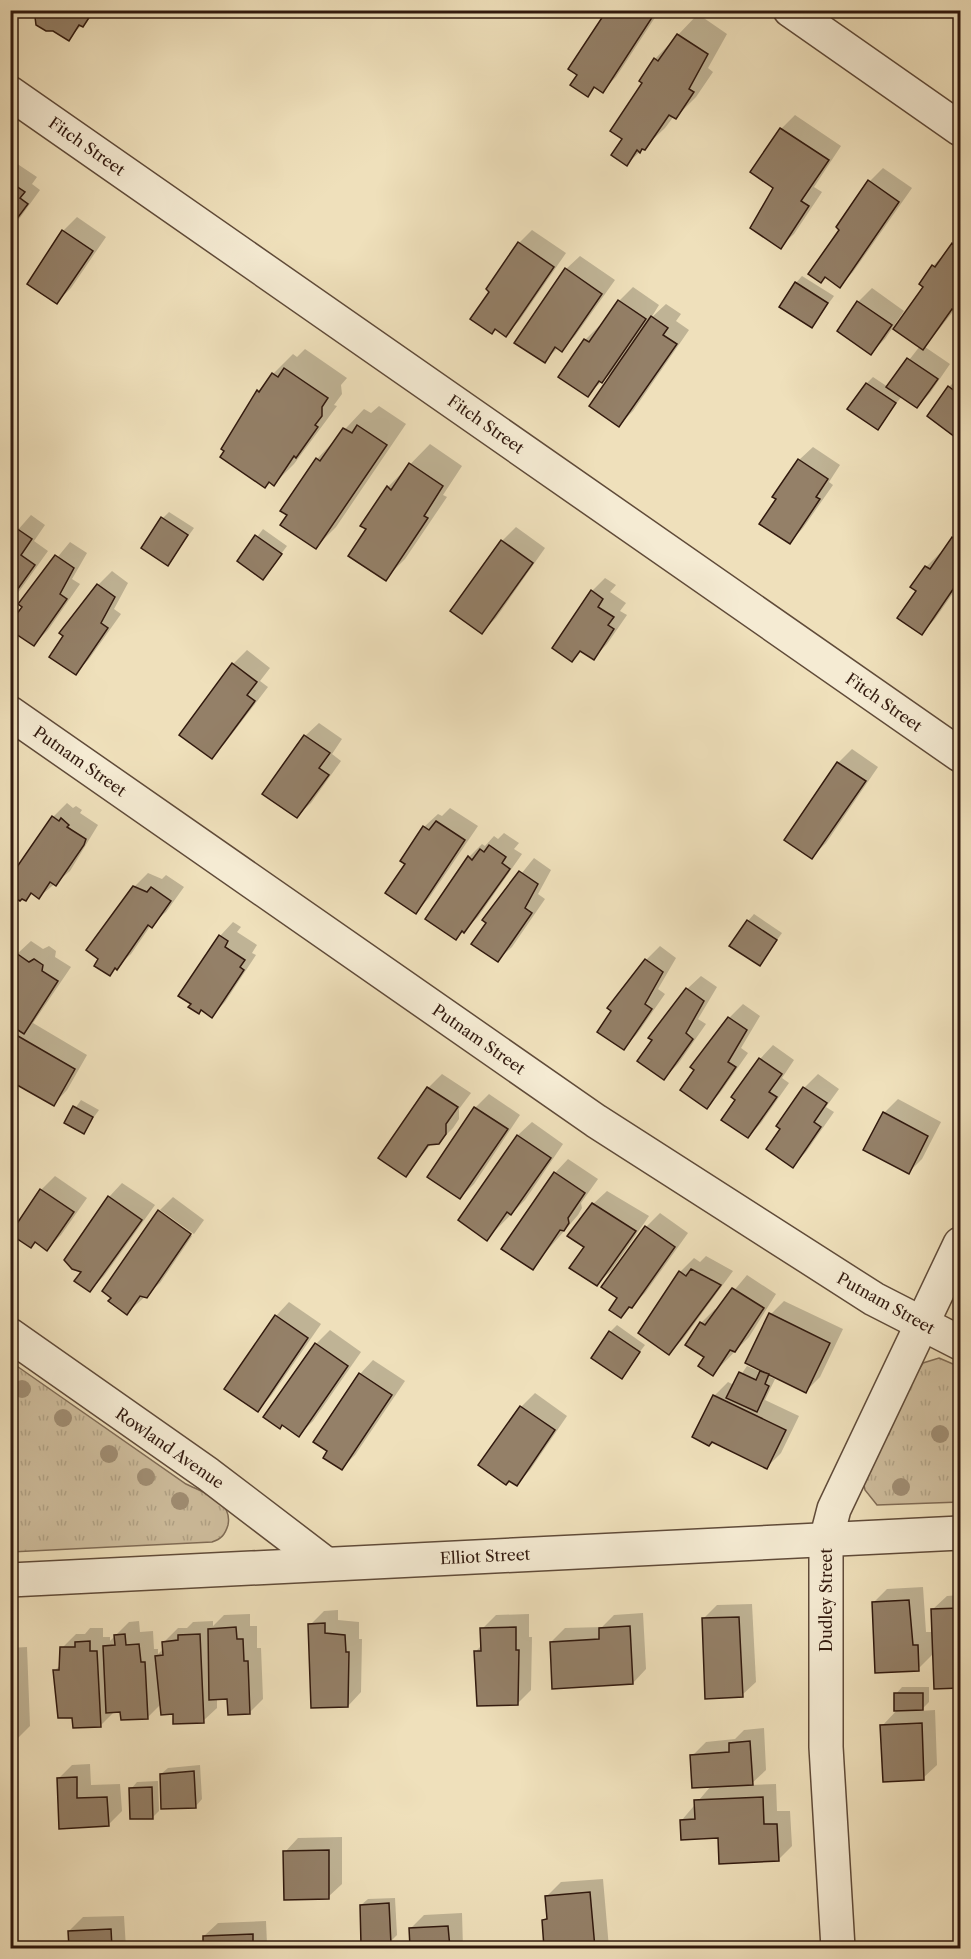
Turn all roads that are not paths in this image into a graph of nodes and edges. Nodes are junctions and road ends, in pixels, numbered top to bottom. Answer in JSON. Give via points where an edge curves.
{"nodes":[{"id":1,"x":790,"y":10,"type":"edge"},
{"id":2,"x":10,"y":93,"type":"edge"},
{"id":3,"x":960,"y":129,"type":"edge"},
{"id":4,"x":10,"y":713,"type":"edge"},
{"id":5,"x":960,"y":755,"type":"edge"},
{"id":6,"x":960,"y":1244,"type":"edge"},
{"id":7,"x":922,"y":1323,"type":"junction"},
{"id":8,"x":10,"y":1335,"type":"edge"},
{"id":9,"x":960,"y":1343,"type":"edge"},
{"id":10,"x":960,"y":1533,"type":"edge"},
{"id":11,"x":826,"y":1540,"type":"junction"},
{"id":12,"x":326,"y":1564,"type":"junction"},
{"id":13,"x":10,"y":1580,"type":"edge"},
{"id":14,"x":838,"y":1948,"type":"edge"}],
"edges":[{"from":1,"to":3,"type":"street"},
{"from":2,"to":5,"type":"street","name":"Fitch Street"},
{"from":4,"to":7,"type":"street","name":"Putnam Street","via":[[596,1121],[874,1299]]},
{"from":6,"to":7,"type":"street","name":"Dudley Street"},
{"from":7,"to":9,"type":"street","name":"Putnam Street"},
{"from":7,"to":11,"type":"street","name":"Dudley Street","via":[[834,1509]]},
{"from":8,"to":12,"type":"street","name":"Rowland Avenue","via":[[208,1474]]},
{"from":10,"to":11,"type":"street","name":"Elliot Street"},
{"from":11,"to":12,"type":"street","name":"Elliot Street"},
{"from":11,"to":14,"type":"street","name":"Dudley Street","via":[[826,1747]]},
{"from":12,"to":13,"type":"street","name":"Elliot Street"}]}
